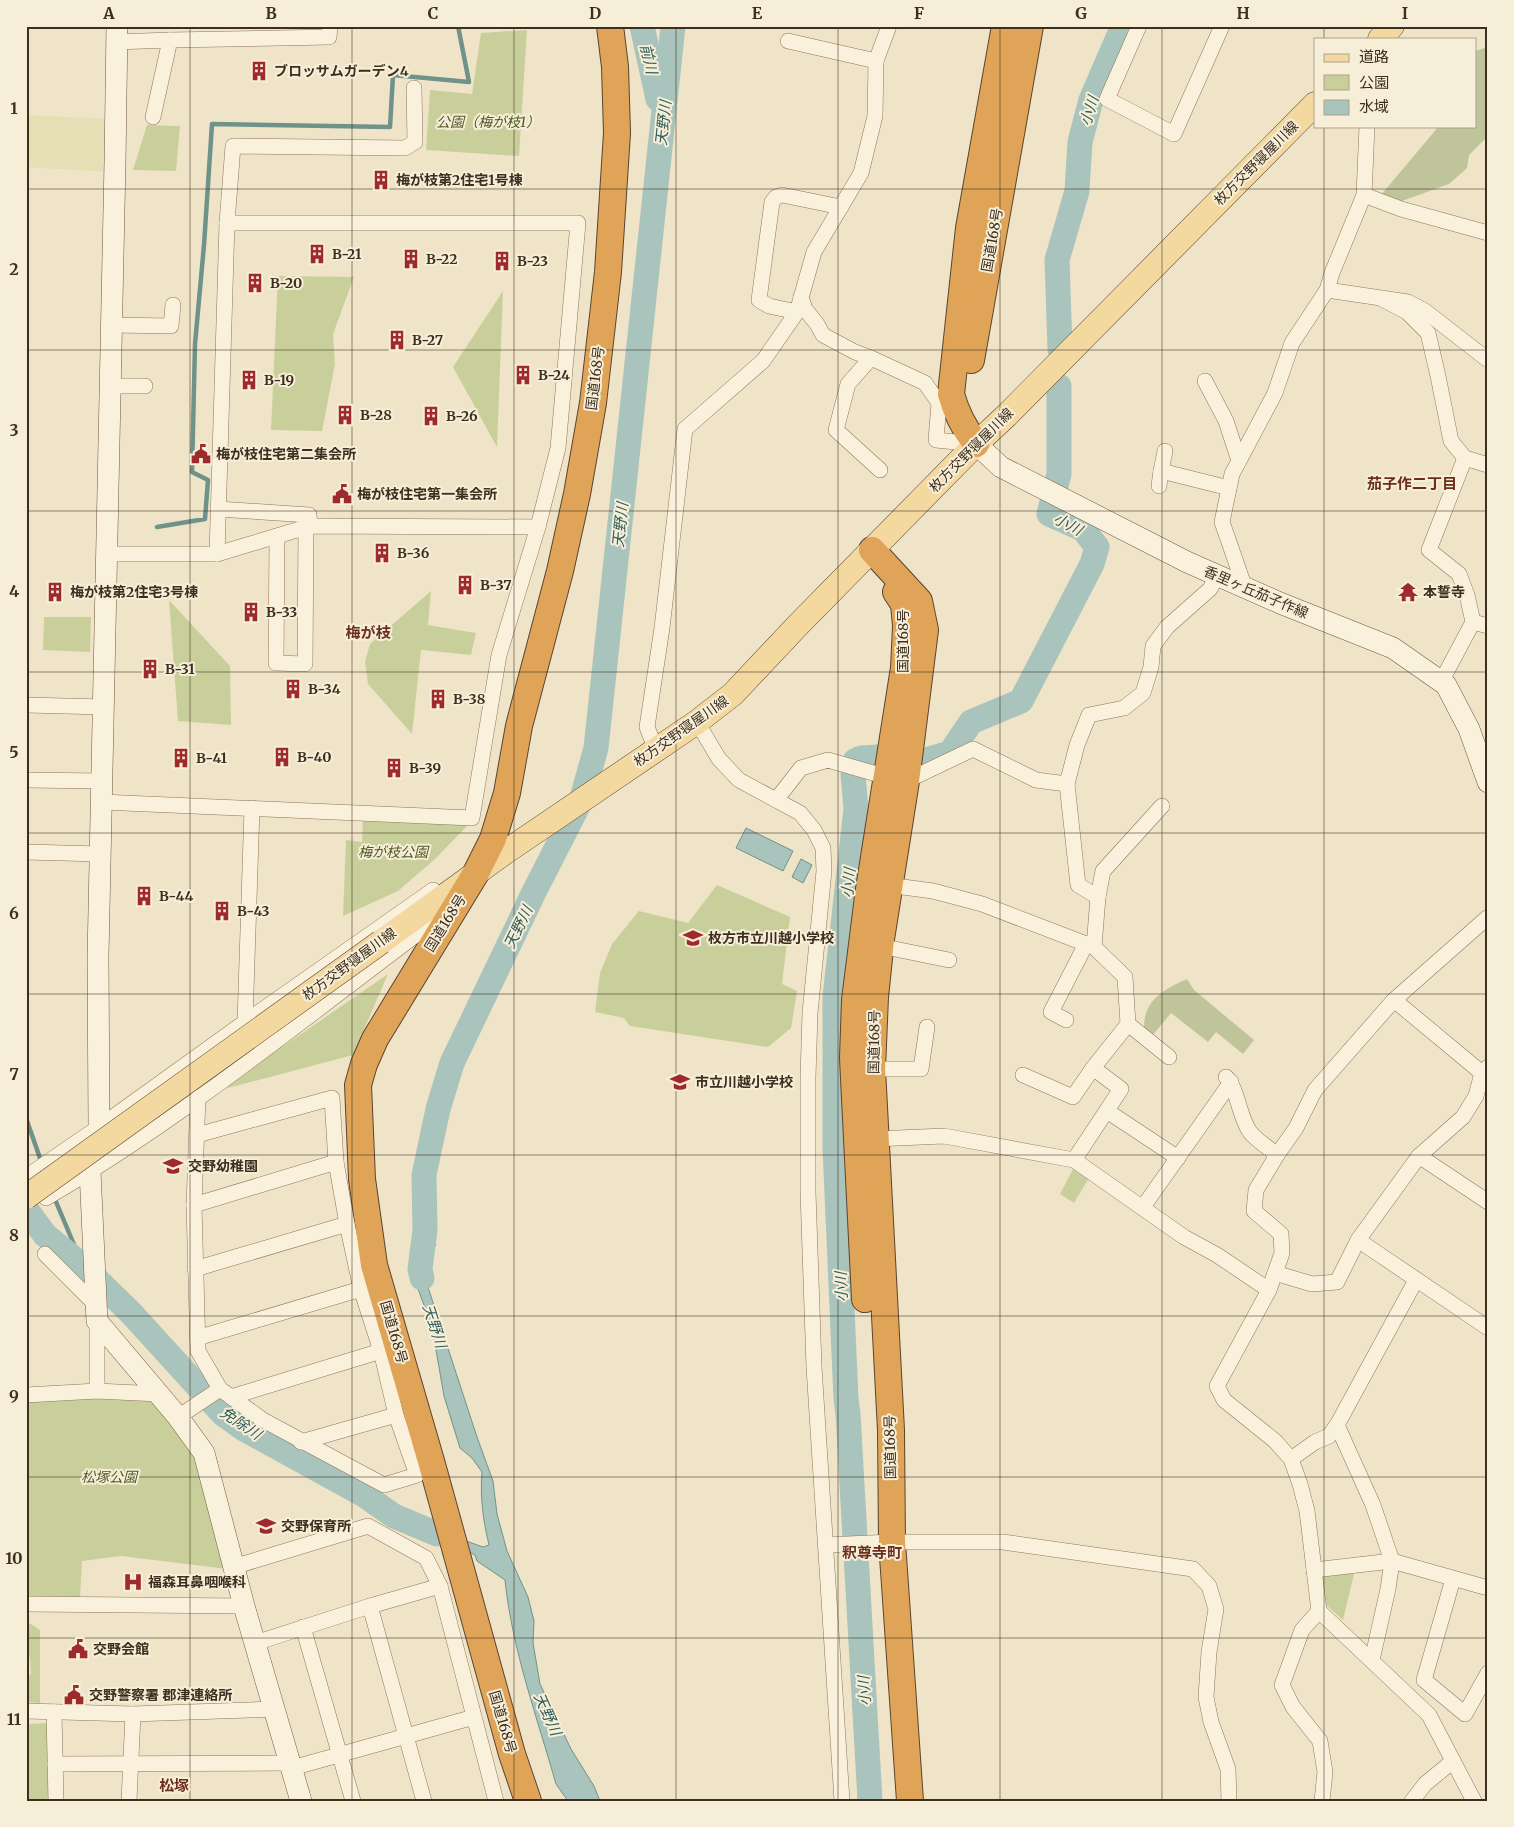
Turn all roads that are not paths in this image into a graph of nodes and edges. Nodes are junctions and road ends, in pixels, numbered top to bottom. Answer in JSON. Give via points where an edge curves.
{"nodes":[{"id":1,"x":330,"y":26,"type":"edge"},
{"id":2,"x":610,"y":26,"type":"edge"},
{"id":3,"x":889,"y":26,"type":"edge"},
{"id":4,"x":1005,"y":26,"type":"edge"},
{"id":5,"x":1030,"y":26,"type":"edge"},
{"id":6,"x":1139,"y":26,"type":"edge"},
{"id":7,"x":1222,"y":26,"type":"edge"},
{"id":8,"x":1392,"y":26,"type":"edge"},
{"id":9,"x":116,"y":34,"type":"edge"},
{"id":10,"x":1380,"y":38,"type":"edge"},
{"id":11,"x":170,"y":40,"type":"junction"},
{"id":12,"x":788,"y":41,"type":"dead end"},
{"id":13,"x":876,"y":61,"type":"junction"},
{"id":14,"x":414,"y":88,"type":"dead end"},
{"id":15,"x":1314,"y":105,"type":"edge"},
{"id":16,"x":153,"y":117,"type":"dead end"},
{"id":17,"x":1367,"y":128,"type":"edge"},
{"id":18,"x":1364,"y":195,"type":"junction"},
{"id":19,"x":841,"y":207,"type":"junction"},
{"id":20,"x":227,"y":223,"type":"junction"},
{"id":21,"x":1485,"y":228,"type":"edge"},
{"id":22,"x":1328,"y":290,"type":"junction"},
{"id":23,"x":801,"y":297,"type":"junction"},
{"id":24,"x":1382,"y":299,"type":"junction"},
{"id":25,"x":173,"y":305,"type":"dead end"},
{"id":26,"x":797,"y":312,"type":"junction"},
{"id":27,"x":112,"y":325,"type":"junction"},
{"id":28,"x":871,"y":358,"type":"junction"},
{"id":29,"x":1488,"y":360,"type":"edge"},
{"id":30,"x":1205,"y":381,"type":"dead end"},
{"id":31,"x":925,"y":383,"type":"junction"},
{"id":32,"x":110,"y":386,"type":"junction"},
{"id":33,"x":145,"y":386,"type":"dead end"},
{"id":34,"x":951,"y":394,"type":"junction"},
{"id":35,"x":976,"y":444,"type":"junction"},
{"id":36,"x":1165,"y":451,"type":"dead end"},
{"id":37,"x":1465,"y":458,"type":"junction"},
{"id":38,"x":1238,"y":461,"type":"junction"},
{"id":39,"x":1488,"y":465,"type":"edge"},
{"id":40,"x":880,"y":470,"type":"dead end"},
{"id":41,"x":1161,"y":471,"type":"junction"},
{"id":42,"x":1158,"y":486,"type":"dead end"},
{"id":43,"x":1229,"y":488,"type":"junction"},
{"id":44,"x":218,"y":509,"type":"junction"},
{"id":45,"x":308,"y":527,"type":"junction"},
{"id":46,"x":538,"y":527,"type":"junction"},
{"id":47,"x":277,"y":536,"type":"junction"},
{"id":48,"x":872,"y":550,"type":"junction"},
{"id":49,"x":107,"y":554,"type":"junction"},
{"id":50,"x":217,"y":554,"type":"junction"},
{"id":51,"x":1217,"y":576,"type":"junction"},
{"id":52,"x":1245,"y":588,"type":"junction"},
{"id":53,"x":1480,"y":624,"type":"edge"},
{"id":54,"x":1441,"y":682,"type":"junction"},
{"id":55,"x":26,"y":705,"type":"edge"},
{"id":56,"x":104,"y":707,"type":"junction"},
{"id":57,"x":697,"y":722,"type":"junction"},
{"id":58,"x":656,"y":750,"type":"junction"},
{"id":59,"x":896,"y":779,"type":"junction"},
{"id":60,"x":26,"y":780,"type":"edge"},
{"id":61,"x":102,"y":781,"type":"junction"},
{"id":62,"x":1488,"y":782,"type":"edge"},
{"id":63,"x":1067,"y":784,"type":"junction"},
{"id":64,"x":776,"y":800,"type":"junction"},
{"id":65,"x":101,"y":802,"type":"junction"},
{"id":66,"x":1162,"y":806,"type":"dead end"},
{"id":67,"x":252,"y":808,"type":"junction"},
{"id":68,"x":26,"y":852,"type":"edge"},
{"id":69,"x":100,"y":854,"type":"junction"},
{"id":70,"x":476,"y":873,"type":"junction"},
{"id":71,"x":888,"y":885,"type":"junction"},
{"id":72,"x":1098,"y":897,"type":"junction"},
{"id":73,"x":1488,"y":917,"type":"edge"},
{"id":74,"x":880,"y":946,"type":"junction"},
{"id":75,"x":1090,"y":946,"type":"junction"},
{"id":76,"x":949,"y":960,"type":"dead end"},
{"id":77,"x":1394,"y":1000,"type":"junction"},
{"id":78,"x":1066,"y":1020,"type":"dead end"},
{"id":79,"x":244,"y":1022,"type":"junction"},
{"id":80,"x":1128,"y":1024,"type":"junction"},
{"id":81,"x":927,"y":1027,"type":"dead end"},
{"id":82,"x":1169,"y":1057,"type":"dead end"},
{"id":83,"x":1093,"y":1068,"type":"junction"},
{"id":84,"x":872,"y":1069,"type":"junction"},
{"id":85,"x":1485,"y":1070,"type":"edge"},
{"id":86,"x":1023,"y":1075,"type":"dead end"},
{"id":87,"x":198,"y":1098,"type":"junction"},
{"id":88,"x":1107,"y":1111,"type":"junction"},
{"id":89,"x":98,"y":1128,"type":"junction"},
{"id":90,"x":197,"y":1135,"type":"junction"},
{"id":91,"x":875,"y":1139,"type":"junction"},
{"id":92,"x":1277,"y":1155,"type":"junction"},
{"id":93,"x":1419,"y":1156,"type":"junction"},
{"id":94,"x":1178,"y":1158,"type":"junction"},
{"id":95,"x":1074,"y":1160,"type":"junction"},
{"id":96,"x":336,"y":1162,"type":"junction"},
{"id":97,"x":90,"y":1171,"type":"junction"},
{"id":98,"x":31,"y":1173,"type":"edge"},
{"id":99,"x":36,"y":1198,"type":"edge"},
{"id":100,"x":1488,"y":1202,"type":"edge"},
{"id":101,"x":194,"y":1204,"type":"junction"},
{"id":102,"x":1143,"y":1207,"type":"junction"},
{"id":103,"x":347,"y":1224,"type":"junction"},
{"id":104,"x":1358,"y":1240,"type":"junction"},
{"id":105,"x":45,"y":1254,"type":"dead end"},
{"id":106,"x":195,"y":1268,"type":"junction"},
{"id":107,"x":1274,"y":1273,"type":"junction"},
{"id":108,"x":1416,"y":1280,"type":"junction"},
{"id":109,"x":361,"y":1288,"type":"junction"},
{"id":110,"x":1269,"y":1290,"type":"junction"},
{"id":111,"x":96,"y":1308,"type":"junction"},
{"id":112,"x":1488,"y":1328,"type":"edge"},
{"id":113,"x":197,"y":1338,"type":"junction"},
{"id":114,"x":381,"y":1351,"type":"junction"},
{"id":115,"x":96,"y":1391,"type":"junction"},
{"id":116,"x":226,"y":1393,"type":"junction"},
{"id":117,"x":159,"y":1394,"type":"junction"},
{"id":118,"x":26,"y":1396,"type":"edge"},
{"id":119,"x":185,"y":1412,"type":"junction"},
{"id":120,"x":396,"y":1416,"type":"junction"},
{"id":121,"x":1337,"y":1426,"type":"junction"},
{"id":122,"x":301,"y":1442,"type":"junction"},
{"id":123,"x":1290,"y":1459,"type":"junction"},
{"id":124,"x":883,"y":1542,"type":"junction"},
{"id":125,"x":826,"y":1545,"type":"junction"},
{"id":126,"x":1392,"y":1561,"type":"junction"},
{"id":127,"x":233,"y":1567,"type":"junction"},
{"id":128,"x":1314,"y":1570,"type":"junction"},
{"id":129,"x":1453,"y":1579,"type":"junction"},
{"id":130,"x":440,"y":1586,"type":"junction"},
{"id":131,"x":1488,"y":1588,"type":"edge"},
{"id":132,"x":26,"y":1604,"type":"edge"},
{"id":133,"x":244,"y":1606,"type":"junction"},
{"id":134,"x":370,"y":1606,"type":"junction"},
{"id":135,"x":1319,"y":1611,"type":"junction"},
{"id":136,"x":303,"y":1627,"type":"junction"},
{"id":137,"x":255,"y":1643,"type":"junction"},
{"id":138,"x":1372,"y":1660,"type":"junction"},
{"id":139,"x":1488,"y":1673,"type":"edge"},
{"id":140,"x":274,"y":1709,"type":"junction"},
{"id":141,"x":26,"y":1711,"type":"edge"},
{"id":142,"x":54,"y":1712,"type":"junction"},
{"id":143,"x":132,"y":1714,"type":"junction"},
{"id":144,"x":474,"y":1717,"type":"junction"},
{"id":145,"x":406,"y":1736,"type":"junction"},
{"id":146,"x":339,"y":1754,"type":"junction"},
{"id":147,"x":1453,"y":1761,"type":"junction"},
{"id":148,"x":55,"y":1764,"type":"junction"},
{"id":149,"x":131,"y":1765,"type":"junction"},
{"id":150,"x":292,"y":1765,"type":"junction"},
{"id":151,"x":56,"y":1801,"type":"edge"},
{"id":152,"x":129,"y":1801,"type":"edge"},
{"id":153,"x":301,"y":1801,"type":"edge"},
{"id":154,"x":353,"y":1801,"type":"edge"},
{"id":155,"x":424,"y":1801,"type":"edge"},
{"id":156,"x":496,"y":1801,"type":"edge"},
{"id":157,"x":528,"y":1801,"type":"edge"},
{"id":158,"x":842,"y":1801,"type":"edge"},
{"id":159,"x":895,"y":1801,"type":"edge"},
{"id":160,"x":910,"y":1801,"type":"edge"},
{"id":161,"x":1229,"y":1801,"type":"edge"},
{"id":162,"x":1322,"y":1801,"type":"edge"},
{"id":163,"x":1412,"y":1801,"type":"edge"},
{"id":164,"x":1474,"y":1801,"type":"edge"}],
"edges":[{"from":1,"to":11,"type":"street","via":[[329,37]]},
{"from":2,"to":70,"type":"highway","name":"国道168号","via":[[617,133],[608,272],[593,404],[560,571],[519,726],[507,793],[493,840]]},
{"from":3,"to":13,"type":"street"},
{"from":4,"to":34,"type":"highway","name":"国道168号","via":[[969,228]]},
{"from":5,"to":35,"type":"highway","name":"国道168号","via":[[966,391],[968,423]]},
{"from":6,"to":7,"type":"street","via":[[1107,99],[1174,134]]},
{"from":8,"to":10,"type":"main road"},
{"from":9,"to":11,"type":"street"},
{"from":9,"to":27,"type":"street"},
{"from":11,"to":16,"type":"street"},
{"from":12,"to":13,"type":"street"},
{"from":13,"to":19,"type":"street","via":[[875,116],[862,173]]},
{"from":14,"to":20,"type":"street","via":[[415,142],[405,148],[234,146]]},
{"from":15,"to":35,"type":"main road","name":"枚方交野寝屋川線"},
{"from":17,"to":18,"type":"street"},
{"from":18,"to":21,"type":"street","via":[[1401,209]]},
{"from":18,"to":22,"type":"street"},
{"from":19,"to":23,"type":"street","via":[[814,252]]},
{"from":19,"to":26,"type":"street","via":[[782,195],[772,202],[759,300],[769,306]]},
{"from":20,"to":44,"type":"street"},
{"from":20,"to":46,"type":"street","via":[[578,224],[558,448]]},
{"from":22,"to":24,"type":"street"},
{"from":22,"to":38,"type":"street","via":[[1292,343],[1274,393]]},
{"from":23,"to":26,"type":"street"},
{"from":23,"to":28,"type":"street","via":[[805,309],[823,335]]},
{"from":24,"to":29,"type":"street","via":[[1408,302],[1425,311]]},
{"from":24,"to":37,"type":"street","via":[[1407,312],[1428,333],[1451,441]]},
{"from":25,"to":27,"type":"street","via":[[172,326]]},
{"from":26,"to":58,"type":"street","via":[[763,361],[685,429],[647,727]]},
{"from":27,"to":32,"type":"street"},
{"from":28,"to":31,"type":"street"},
{"from":28,"to":40,"type":"street","via":[[848,384],[836,430]]},
{"from":30,"to":38,"type":"street","via":[[1226,421]]},
{"from":31,"to":34,"type":"street"},
{"from":31,"to":35,"type":"street","via":[[939,403],[936,440]]},
{"from":32,"to":33,"type":"street"},
{"from":32,"to":49,"type":"street"},
{"from":34,"to":35,"type":"highway","name":"国道168号","via":[[962,425]]},
{"from":35,"to":48,"type":"main road","name":"枚方交野寝屋川線"},
{"from":35,"to":51,"type":"street","name":"香里ヶ丘茄子作線","via":[[1001,467]]},
{"from":36,"to":41,"type":"street"},
{"from":37,"to":39,"type":"street"},
{"from":37,"to":53,"type":"street","via":[[1429,550],[1460,574]]},
{"from":38,"to":43,"type":"street"},
{"from":41,"to":42,"type":"street"},
{"from":41,"to":43,"type":"street"},
{"from":43,"to":52,"type":"street","via":[[1222,522]]},
{"from":44,"to":45,"type":"street","via":[[309,515]]},
{"from":44,"to":50,"type":"street"},
{"from":45,"to":46,"type":"street"},
{"from":45,"to":47,"type":"street"},
{"from":45,"to":47,"type":"street","via":[[305,664],[276,663]]},
{"from":46,"to":67,"type":"street","via":[[499,655],[472,818]]},
{"from":47,"to":50,"type":"street"},
{"from":48,"to":57,"type":"main road","name":"枚方交野寝屋川線","via":[[733,694]]},
{"from":48,"to":59,"type":"highway","name":"国道168号","via":[[919,601],[925,630]]},
{"from":49,"to":50,"type":"street"},
{"from":49,"to":56,"type":"street"},
{"from":51,"to":52,"type":"street","name":"香里ヶ丘茄子作線"},
{"from":51,"to":63,"type":"street","via":[[1210,589],[1167,627],[1153,646],[1143,693],[1124,708],[1089,715]]},
{"from":52,"to":54,"type":"street","name":"香里ヶ丘茄子作線","via":[[1393,648]]},
{"from":53,"to":54,"type":"street"},
{"from":54,"to":62,"type":"street","name":"香里ヶ丘茄子作線","via":[[1446,685],[1469,729]]},
{"from":55,"to":56,"type":"street"},
{"from":56,"to":61,"type":"street"},
{"from":57,"to":58,"type":"main road","name":"枚方交野寝屋川線"},
{"from":57,"to":64,"type":"street","via":[[720,759],[738,780]]},
{"from":58,"to":70,"type":"main road","name":"枚方交野寝屋川線"},
{"from":59,"to":63,"type":"street","via":[[973,749],[1036,780]]},
{"from":59,"to":64,"type":"street","via":[[828,760],[801,768]]},
{"from":59,"to":71,"type":"highway","name":"国道168号"},
{"from":59,"to":124,"type":"highway","name":"国道168号","via":[[858,964],[853,1058]]},
{"from":60,"to":61,"type":"street"},
{"from":61,"to":65,"type":"street"},
{"from":63,"to":72,"type":"street","via":[[1078,886]]},
{"from":64,"to":125,"type":"street","via":[[800,813],[823,848],[824,871],[810,1013],[808,1192],[814,1367]]},
{"from":65,"to":67,"type":"street"},
{"from":65,"to":69,"type":"street"},
{"from":66,"to":72,"type":"street","via":[[1103,870]]},
{"from":67,"to":79,"type":"street"},
{"from":68,"to":69,"type":"street"},
{"from":69,"to":89,"type":"street"},
{"from":70,"to":79,"type":"street","via":[[440,886]]},
{"from":70,"to":87,"type":"street","via":[[429,925]]},
{"from":70,"to":99,"type":"main road","name":"枚方交野寝屋川線","bridge":true},
{"from":70,"to":157,"type":"highway","name":"国道168号","via":[[375,1039],[364,1064],[358,1085],[362,1179],[374,1265]]},
{"from":71,"to":74,"type":"highway","name":"国道168号"},
{"from":71,"to":75,"type":"street","via":[[933,891],[982,904]]},
{"from":72,"to":75,"type":"street"},
{"from":73,"to":77,"type":"street"},
{"from":74,"to":76,"type":"street"},
{"from":74,"to":84,"type":"highway","name":"国道168号"},
{"from":75,"to":78,"type":"street","via":[[1051,1012]]},
{"from":75,"to":80,"type":"street","via":[[1125,977]]},
{"from":77,"to":85,"type":"street"},
{"from":77,"to":92,"type":"street","via":[[1315,1090],[1296,1128]]},
{"from":79,"to":89,"type":"street"},
{"from":80,"to":82,"type":"street"},
{"from":80,"to":83,"type":"street"},
{"from":81,"to":84,"type":"street","via":[[921,1069]]},
{"from":83,"to":86,"type":"street","via":[[1073,1097]]},
{"from":83,"to":88,"type":"street","via":[[1122,1089]]},
{"from":84,"to":91,"type":"highway","name":"国道168号"},
{"from":85,"to":93,"type":"street","via":[[1476,1096],[1463,1118]]},
{"from":87,"to":90,"type":"street"},
{"from":87,"to":97,"type":"street"},
{"from":88,"to":94,"type":"street"},
{"from":88,"to":95,"type":"street"},
{"from":89,"to":97,"type":"street"},
{"from":89,"to":98,"type":"street"},
{"from":90,"to":96,"type":"street","via":[[332,1098]]},
{"from":90,"to":101,"type":"street"},
{"from":91,"to":95,"type":"street","via":[[944,1136]]},
{"from":91,"to":124,"type":"highway","name":"国道168号","via":[[890,1430]]},
{"from":92,"to":94,"type":"street","via":[[1250,1132],[1229,1080]]},
{"from":92,"to":107,"type":"street","via":[[1256,1190],[1254,1211],[1281,1234],[1282,1253]]},
{"from":93,"to":100,"type":"street"},
{"from":93,"to":104,"type":"street"},
{"from":94,"to":102,"type":"street"},
{"from":95,"to":102,"type":"street"},
{"from":96,"to":101,"type":"street"},
{"from":96,"to":103,"type":"street"},
{"from":97,"to":99,"type":"street","via":[[61,1189]]},
{"from":97,"to":111,"type":"street"},
{"from":98,"to":99,"type":"street"},
{"from":101,"to":106,"type":"street"},
{"from":102,"to":110,"type":"street"},
{"from":103,"to":106,"type":"street"},
{"from":103,"to":109,"type":"street"},
{"from":104,"to":107,"type":"street","via":[[1337,1282],[1312,1284]]},
{"from":104,"to":108,"type":"street"},
{"from":105,"to":111,"type":"street"},
{"from":106,"to":113,"type":"street"},
{"from":107,"to":110,"type":"street"},
{"from":108,"to":112,"type":"street"},
{"from":108,"to":121,"type":"street"},
{"from":109,"to":113,"type":"street"},
{"from":109,"to":114,"type":"street"},
{"from":110,"to":123,"type":"street","via":[[1217,1386],[1224,1400],[1275,1441]]},
{"from":111,"to":115,"type":"street"},
{"from":111,"to":117,"type":"street"},
{"from":113,"to":116,"type":"street","via":[[198,1351]]},
{"from":114,"to":116,"type":"street"},
{"from":114,"to":120,"type":"street"},
{"from":115,"to":117,"type":"street"},
{"from":115,"to":118,"type":"street"},
{"from":116,"to":119,"type":"street"},
{"from":116,"to":122,"type":"street"},
{"from":117,"to":119,"type":"street"},
{"from":119,"to":127,"type":"street","via":[[204,1453]]},
{"from":120,"to":122,"type":"street"},
{"from":120,"to":122,"type":"street","via":[[416,1475],[384,1485]]},
{"from":121,"to":123,"type":"street","via":[[1329,1436]]},
{"from":121,"to":126,"type":"street","via":[[1373,1505]]},
{"from":123,"to":128,"type":"street","via":[[1306,1511]]},
{"from":124,"to":125,"type":"street"},
{"from":124,"to":159,"type":"highway","name":"国道168号"},
{"from":124,"to":160,"type":"highway","name":"国道168号"},
{"from":124,"to":161,"type":"street","via":[[1003,1542],[1193,1569],[1209,1586],[1216,1609],[1206,1697],[1211,1722],[1228,1769]]},
{"from":125,"to":158,"type":"street"},
{"from":126,"to":128,"type":"street"},
{"from":126,"to":129,"type":"street"},
{"from":126,"to":138,"type":"street"},
{"from":127,"to":130,"type":"street","via":[[368,1526],[426,1558]]},
{"from":127,"to":133,"type":"street"},
{"from":128,"to":135,"type":"street"},
{"from":129,"to":131,"type":"street"},
{"from":129,"to":139,"type":"street","via":[[1424,1680],[1465,1714]]},
{"from":130,"to":134,"type":"street"},
{"from":130,"to":144,"type":"street"},
{"from":132,"to":133,"type":"street"},
{"from":133,"to":137,"type":"street"},
{"from":134,"to":136,"type":"street"},
{"from":134,"to":145,"type":"street"},
{"from":135,"to":138,"type":"street"},
{"from":135,"to":162,"type":"street","via":[[1302,1630],[1282,1685],[1292,1707],[1320,1741],[1325,1772]]},
{"from":136,"to":137,"type":"street"},
{"from":136,"to":146,"type":"street"},
{"from":137,"to":140,"type":"street"},
{"from":138,"to":147,"type":"street","via":[[1429,1715]]},
{"from":140,"to":143,"type":"street"},
{"from":140,"to":150,"type":"street"},
{"from":141,"to":142,"type":"street"},
{"from":142,"to":143,"type":"street"},
{"from":142,"to":148,"type":"street"},
{"from":143,"to":149,"type":"street"},
{"from":144,"to":145,"type":"street"},
{"from":144,"to":156,"type":"street"},
{"from":145,"to":146,"type":"street"},
{"from":145,"to":155,"type":"street"},
{"from":146,"to":150,"type":"street"},
{"from":146,"to":154,"type":"street"},
{"from":147,"to":163,"type":"street","via":[[1425,1784]]},
{"from":147,"to":164,"type":"street"},
{"from":148,"to":149,"type":"street"},
{"from":148,"to":151,"type":"street"},
{"from":149,"to":150,"type":"street"},
{"from":149,"to":152,"type":"street"},
{"from":150,"to":153,"type":"street"}]}
